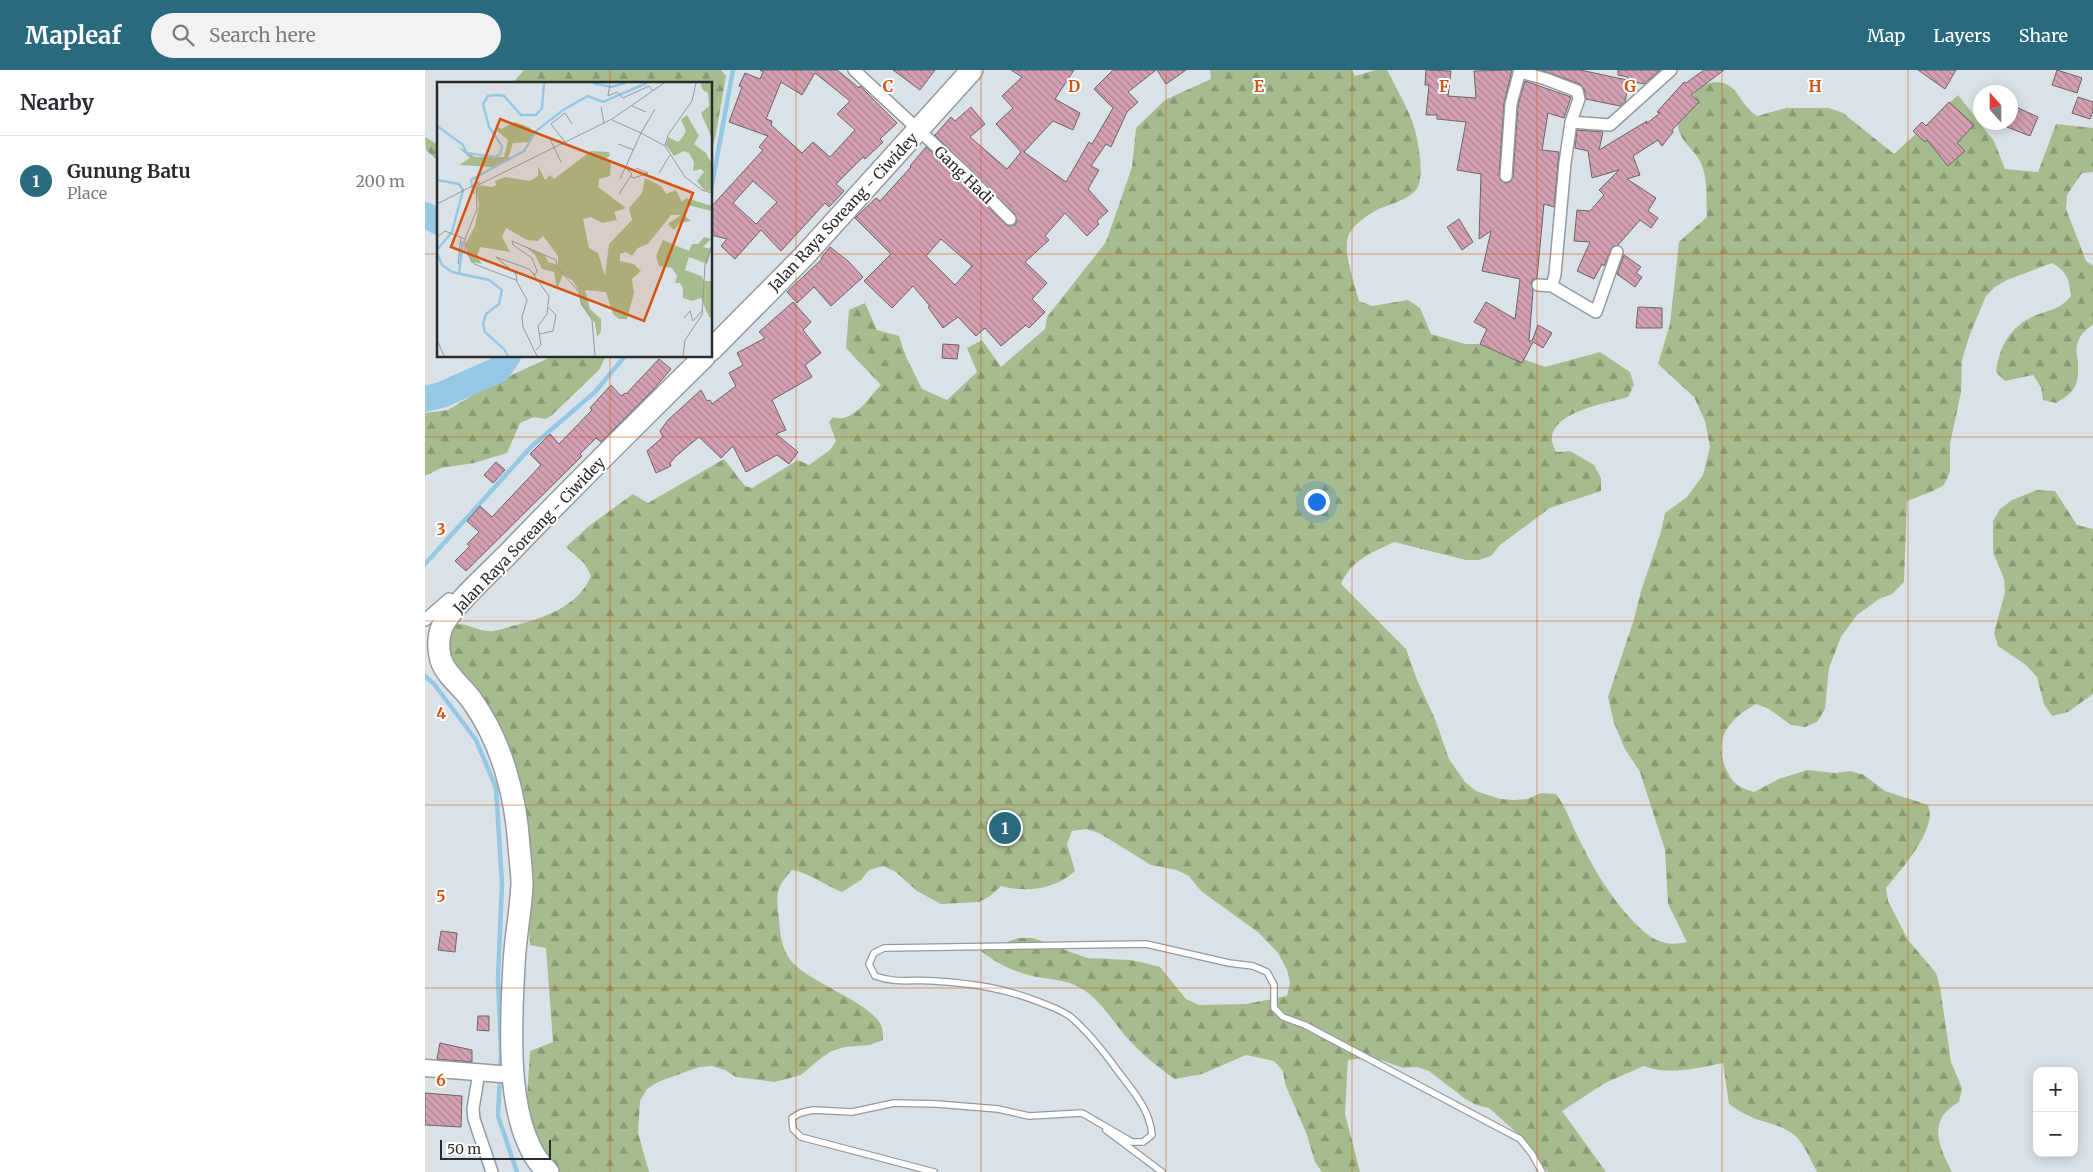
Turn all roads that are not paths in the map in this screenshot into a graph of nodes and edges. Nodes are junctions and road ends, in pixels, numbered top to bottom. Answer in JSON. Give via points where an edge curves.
{"nodes":[{"id":1,"x":854,"y":70,"type":"edge"},
{"id":2,"x":972,"y":70,"type":"edge"},
{"id":3,"x":1671,"y":70,"type":"edge"},
{"id":4,"x":1520,"y":71,"type":"edge"},
{"id":5,"x":1571,"y":122,"type":"junction"},
{"id":6,"x":918,"y":131,"type":"junction"},
{"id":7,"x":1506,"y":176,"type":"dead end"},
{"id":8,"x":1010,"y":219,"type":"dead end"},
{"id":9,"x":1617,"y":252,"type":"dead end"},
{"id":10,"x":1538,"y":285,"type":"dead end"},
{"id":11,"x":1552,"y":286,"type":"junction"},
{"id":12,"x":713,"y":348,"type":"edge"},
{"id":13,"x":703,"y":358,"type":"edge"},
{"id":14,"x":460,"y":603,"type":"junction"},
{"id":15,"x":425,"y":620,"type":"edge"},
{"id":16,"x":433,"y":1069,"type":"edge"},
{"id":17,"x":498,"y":1074,"type":"junction"},
{"id":18,"x":1082,"y":1113,"type":"junction"},
{"id":19,"x":492,"y":1172,"type":"edge"},
{"id":20,"x":548,"y":1172,"type":"edge"},
{"id":21,"x":934,"y":1172,"type":"edge"},
{"id":22,"x":1162,"y":1172,"type":"edge"},
{"id":23,"x":1541,"y":1172,"type":"edge"}],
"edges":[{"from":1,"to":6,"type":"street","name":"Gang Hadi"},
{"from":2,"to":6,"type":"highway","name":"Jalan Raya Soreang - Ciwidey"},
{"from":3,"to":5,"type":"street","via":[[1610,125]]},
{"from":4,"to":5,"type":"street","via":[[1577,92],[1579,99]]},
{"from":4,"to":7,"type":"street","via":[[1511,104]]},
{"from":5,"to":11,"type":"street"},
{"from":6,"to":8,"type":"street","name":"Gang Hadi"},
{"from":6,"to":12,"type":"highway","name":"Jalan Raya Soreang - Ciwidey","via":[[805,255]]},
{"from":9,"to":11,"type":"street","via":[[1596,312]]},
{"from":10,"to":11,"type":"street"},
{"from":13,"to":14,"type":"highway","name":"Jalan Raya Soreang - Ciwidey"},
{"from":14,"to":15,"type":"street","via":[[449,599]]},
{"from":14,"to":17,"type":"highway","name":"Jalan Raya Soreang - Ciwidey","via":[[443,627],[438,644],[441,661],[474,702],[492,735],[504,767],[518,829],[522,884]]},
{"from":16,"to":17,"type":"street"},
{"from":17,"to":19,"type":"street","via":[[473,1109]]},
{"from":17,"to":20,"type":"highway","name":"Jalan Raya Soreang - Ciwidey","via":[[532,1149]]},
{"from":18,"to":21,"type":"lane","via":[[1029,1116],[998,1108],[894,1103],[852,1112],[813,1110],[793,1118],[793,1129],[801,1137]]},
{"from":18,"to":22,"type":"lane"},
{"from":18,"to":23,"type":"lane","via":[[1132,1142],[1143,1142],[1152,1135],[1145,1108],[1104,1052],[1071,1017],[1012,991],[931,980],[889,981],[875,976],[869,964],[873,953],[904,946],[1145,944],[1253,966],[1267,972],[1274,985],[1274,1008],[1283,1017],[1305,1025],[1520,1139]]}]}
